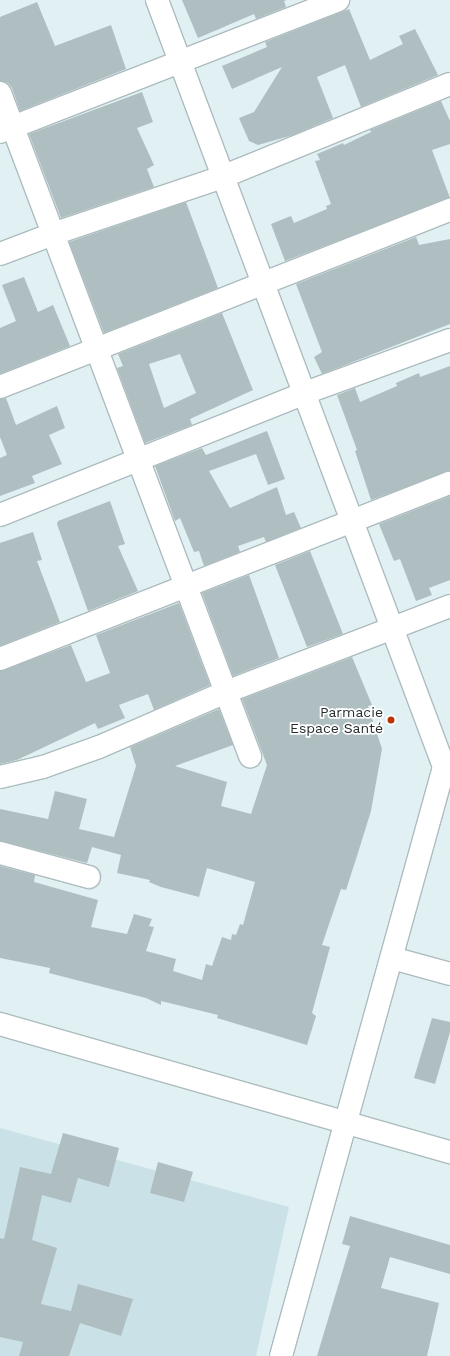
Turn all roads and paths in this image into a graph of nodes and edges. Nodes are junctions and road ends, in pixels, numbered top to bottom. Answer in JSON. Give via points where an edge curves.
{"nodes":[{"id":1,"x":157,"y":0,"type":"edge"},
{"id":2,"x":338,"y":0,"type":"edge"},
{"id":3,"x":180,"y":61,"type":"junction"},
{"id":4,"x":450,"y":84,"type":"edge"},
{"id":5,"x":0,"y":93,"type":"edge"},
{"id":6,"x":6,"y":129,"type":"edge"},
{"id":7,"x":222,"y":177,"type":"junction"},
{"id":8,"x":450,"y":210,"type":"edge"},
{"id":9,"x":53,"y":234,"type":"junction"},
{"id":10,"x":0,"y":254,"type":"edge"},
{"id":11,"x":264,"y":285,"type":"junction"},
{"id":12,"x":450,"y":340,"type":"edge"},
{"id":13,"x":97,"y":350,"type":"junction"},
{"id":14,"x":0,"y":387,"type":"edge"},
{"id":15,"x":305,"y":393,"type":"junction"},
{"id":16,"x":138,"y":460,"type":"junction"},
{"id":17,"x":450,"y":483,"type":"edge"},
{"id":18,"x":0,"y":515,"type":"edge"},
{"id":19,"x":352,"y":521,"type":"junction"},
{"id":20,"x":186,"y":586,"type":"junction"},
{"id":21,"x":450,"y":606,"type":"edge"},
{"id":22,"x":392,"y":628,"type":"junction"},
{"id":23,"x":0,"y":659,"type":"edge"},
{"id":24,"x":226,"y":692,"type":"junction"},
{"id":25,"x":250,"y":756,"type":"dead end"},
{"id":26,"x":447,"y":766,"type":"edge"},
{"id":27,"x":0,"y":777,"type":"edge"},
{"id":28,"x":0,"y":853,"type":"edge"},
{"id":29,"x":89,"y":877,"type":"dead end"},
{"id":30,"x":392,"y":958,"type":"junction"},
{"id":31,"x":450,"y":974,"type":"edge"},
{"id":32,"x":0,"y":1024,"type":"edge"},
{"id":33,"x":346,"y":1123,"type":"junction"},
{"id":34,"x":450,"y":1152,"type":"edge"},
{"id":35,"x":281,"y":1356,"type":"edge"}],
"edges":[{"from":1,"to":3,"type":"street"},
{"from":2,"to":3,"type":"street"},
{"from":3,"to":6,"type":"street"},
{"from":3,"to":7,"type":"street"},
{"from":4,"to":7,"type":"street"},
{"from":5,"to":6,"type":"street"},
{"from":6,"to":9,"type":"street"},
{"from":7,"to":9,"type":"street"},
{"from":7,"to":11,"type":"street"},
{"from":8,"to":11,"type":"street"},
{"from":9,"to":10,"type":"street"},
{"from":9,"to":13,"type":"street"},
{"from":11,"to":13,"type":"street"},
{"from":11,"to":15,"type":"street"},
{"from":12,"to":15,"type":"street"},
{"from":13,"to":14,"type":"street"},
{"from":13,"to":16,"type":"street"},
{"from":15,"to":16,"type":"street"},
{"from":15,"to":19,"type":"street"},
{"from":16,"to":18,"type":"street"},
{"from":16,"to":20,"type":"street"},
{"from":17,"to":19,"type":"street"},
{"from":19,"to":20,"type":"street"},
{"from":19,"to":22,"type":"street"},
{"from":20,"to":23,"type":"street"},
{"from":20,"to":24,"type":"street"},
{"from":21,"to":22,"type":"street"},
{"from":22,"to":24,"type":"street"},
{"from":22,"to":26,"type":"street"},
{"from":24,"to":25,"type":"street"},
{"from":24,"to":27,"type":"street","via":[[99,747],[43,767]]},
{"from":26,"to":30,"type":"street"},
{"from":28,"to":29,"type":"street"},
{"from":30,"to":31,"type":"street"},
{"from":30,"to":33,"type":"street"},
{"from":32,"to":33,"type":"street"},
{"from":33,"to":34,"type":"street"},
{"from":33,"to":35,"type":"street"}]}
